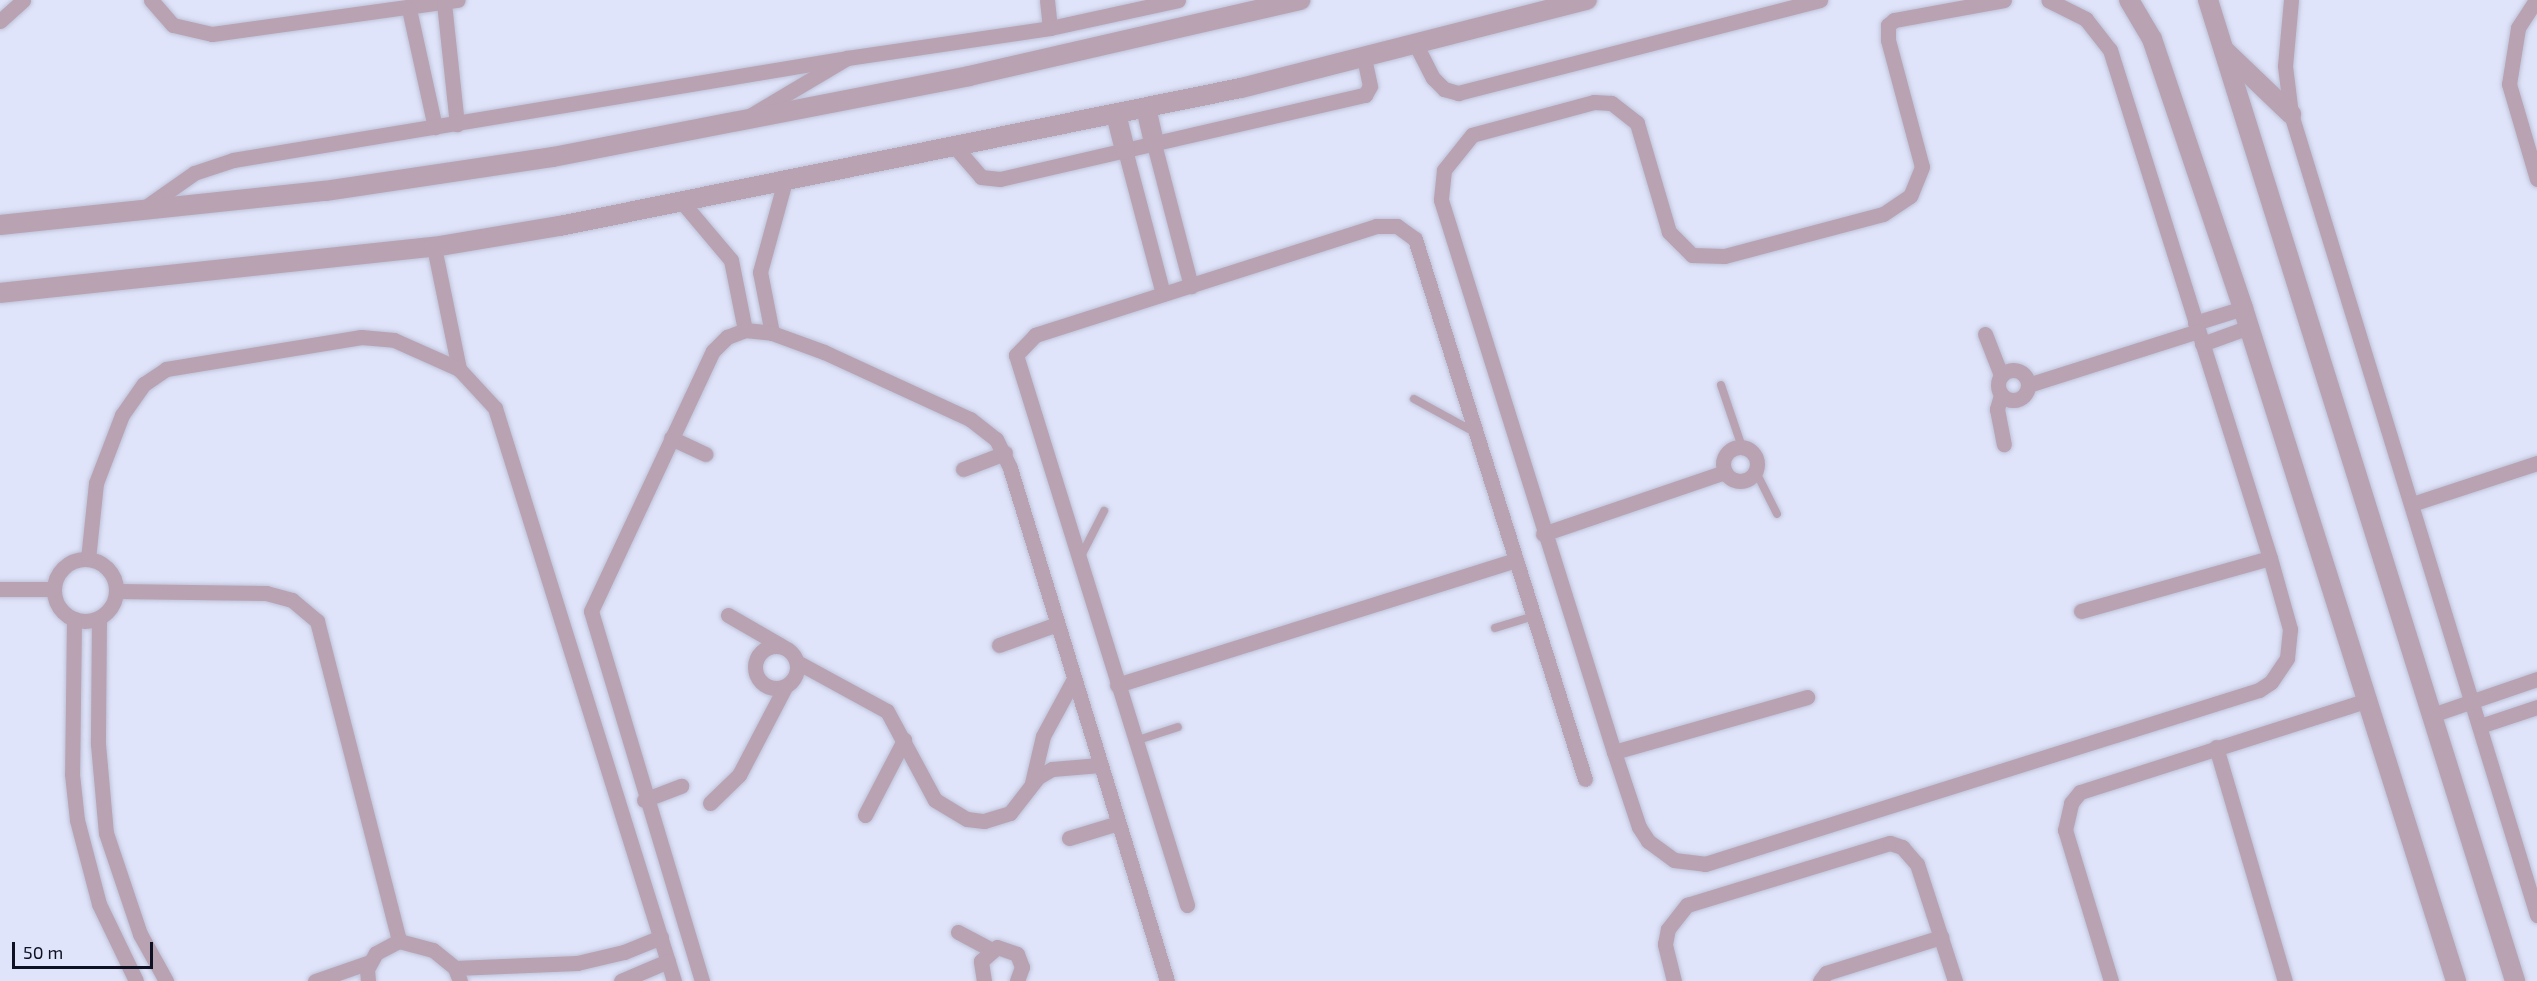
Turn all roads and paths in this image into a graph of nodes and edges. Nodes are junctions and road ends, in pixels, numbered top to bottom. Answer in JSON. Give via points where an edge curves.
{"nodes":[{"id":1,"x":23,"y":0,"type":"edge"},
{"id":2,"x":151,"y":0,"type":"edge"},
{"id":3,"x":1047,"y":0,"type":"edge"},
{"id":4,"x":1177,"y":0,"type":"edge"},
{"id":5,"x":1300,"y":0,"type":"edge"},
{"id":6,"x":1820,"y":0,"type":"edge"},
{"id":7,"x":2004,"y":0,"type":"edge"},
{"id":8,"x":2048,"y":0,"type":"edge"},
{"id":9,"x":2129,"y":0,"type":"edge"},
{"id":10,"x":2208,"y":0,"type":"edge"},
{"id":11,"x":2291,"y":0,"type":"edge"},
{"id":12,"x":2536,"y":0,"type":"edge"},
{"id":13,"x":451,"y":1,"type":"edge"},
{"id":14,"x":1582,"y":1,"type":"edge"},
{"id":15,"x":1153,"y":3,"type":"edge"},
{"id":16,"x":2145,"y":8,"type":"edge"},
{"id":17,"x":409,"y":9,"type":"junction"},
{"id":18,"x":0,"y":21,"type":"edge"},
{"id":19,"x":1050,"y":28,"type":"junction"},
{"id":20,"x":1416,"y":45,"type":"junction"},
{"id":21,"x":2221,"y":47,"type":"junction"},
{"id":22,"x":847,"y":58,"type":"junction"},
{"id":23,"x":1364,"y":58,"type":"junction"},
{"id":24,"x":1146,"y":108,"type":"junction"},
{"id":25,"x":1116,"y":114,"type":"junction"},
{"id":26,"x":2291,"y":114,"type":"junction"},
{"id":27,"x":739,"y":123,"type":"junction"},
{"id":28,"x":457,"y":124,"type":"junction"},
{"id":29,"x":435,"y":127,"type":"junction"},
{"id":30,"x":1154,"y":144,"type":"junction"},
{"id":31,"x":956,"y":148,"type":"junction"},
{"id":32,"x":1125,"y":150,"type":"junction"},
{"id":33,"x":2537,"y":180,"type":"edge"},
{"id":34,"x":784,"y":184,"type":"junction"},
{"id":35,"x":682,"y":202,"type":"junction"},
{"id":36,"x":139,"y":212,"type":"junction"},
{"id":37,"x":0,"y":225,"type":"edge"},
{"id":38,"x":435,"y":247,"type":"junction"},
{"id":39,"x":1191,"y":286,"type":"junction"},
{"id":40,"x":0,"y":293,"type":"edge"},
{"id":41,"x":1163,"y":294,"type":"junction"},
{"id":42,"x":2243,"y":308,"type":"junction"},
{"id":43,"x":2249,"y":327,"type":"junction"},
{"id":44,"x":745,"y":330,"type":"junction"},
{"id":45,"x":772,"y":333,"type":"junction"},
{"id":46,"x":2198,"y":333,"type":"junction"},
{"id":47,"x":1985,"y":334,"type":"dead end"},
{"id":48,"x":459,"y":369,"type":"junction"},
{"id":49,"x":2001,"y":375,"type":"junction"},
{"id":50,"x":1721,"y":385,"type":"dead end"},
{"id":51,"x":2028,"y":386,"type":"junction"},
{"id":52,"x":2001,"y":395,"type":"junction"},
{"id":53,"x":1414,"y":399,"type":"dead end"},
{"id":54,"x":1476,"y":433,"type":"junction"},
{"id":55,"x":671,"y":438,"type":"junction"},
{"id":56,"x":2004,"y":444,"type":"dead end"},
{"id":57,"x":1742,"y":447,"type":"junction"},
{"id":58,"x":1005,"y":453,"type":"junction"},
{"id":59,"x":706,"y":454,"type":"dead end"},
{"id":60,"x":2537,"y":464,"type":"edge"},
{"id":61,"x":963,"y":469,"type":"dead end"},
{"id":62,"x":1755,"y":470,"type":"junction"},
{"id":63,"x":1725,"y":472,"type":"junction"},
{"id":64,"x":2412,"y":504,"type":"junction"},
{"id":65,"x":1104,"y":511,"type":"dead end"},
{"id":66,"x":1777,"y":514,"type":"dead end"},
{"id":67,"x":1543,"y":534,"type":"junction"},
{"id":68,"x":2270,"y":558,"type":"junction"},
{"id":69,"x":88,"y":559,"type":"junction"},
{"id":70,"x":1516,"y":560,"type":"junction"},
{"id":71,"x":1078,"y":563,"type":"junction"},
{"id":72,"x":53,"y":589,"type":"junction"},
{"id":73,"x":0,"y":590,"type":"edge"},
{"id":74,"x":116,"y":591,"type":"junction"},
{"id":75,"x":2081,"y":611,"type":"dead end"},
{"id":76,"x":729,"y":615,"type":"dead end"},
{"id":77,"x":1534,"y":616,"type":"junction"},
{"id":78,"x":99,"y":618,"type":"junction"},
{"id":79,"x":74,"y":619,"type":"junction"},
{"id":80,"x":1057,"y":624,"type":"junction"},
{"id":81,"x":1495,"y":628,"type":"dead end"},
{"id":82,"x":999,"y":645,"type":"dead end"},
{"id":83,"x":782,"y":646,"type":"junction"},
{"id":84,"x":797,"y":662,"type":"junction"},
{"id":85,"x":1074,"y":679,"type":"junction"},
{"id":86,"x":2537,"y":679,"type":"edge"},
{"id":87,"x":1117,"y":685,"type":"junction"},
{"id":88,"x":785,"y":687,"type":"junction"},
{"id":89,"x":1807,"y":697,"type":"dead end"},
{"id":90,"x":2366,"y":701,"type":"junction"},
{"id":91,"x":2472,"y":701,"type":"junction"},
{"id":92,"x":2537,"y":707,"type":"edge"},
{"id":93,"x":2432,"y":715,"type":"junction"},
{"id":94,"x":2480,"y":726,"type":"junction"},
{"id":95,"x":1178,"y":727,"type":"dead end"},
{"id":96,"x":904,"y":740,"type":"junction"},
{"id":97,"x":1135,"y":741,"type":"junction"},
{"id":98,"x":2216,"y":747,"type":"junction"},
{"id":99,"x":1614,"y":752,"type":"junction"},
{"id":100,"x":1100,"y":765,"type":"junction"},
{"id":101,"x":1585,"y":779,"type":"dead end"},
{"id":102,"x":1032,"y":783,"type":"junction"},
{"id":103,"x":681,"y":786,"type":"dead end"},
{"id":104,"x":644,"y":800,"type":"junction"},
{"id":105,"x":711,"y":803,"type":"dead end"},
{"id":106,"x":865,"y":815,"type":"dead end"},
{"id":107,"x":1118,"y":823,"type":"junction"},
{"id":108,"x":1069,"y":838,"type":"dead end"},
{"id":109,"x":1187,"y":905,"type":"dead end"},
{"id":110,"x":2537,"y":915,"type":"edge"},
{"id":111,"x":958,"y":932,"type":"dead end"},
{"id":112,"x":661,"y":937,"type":"junction"},
{"id":113,"x":1941,"y":937,"type":"junction"},
{"id":114,"x":399,"y":941,"type":"junction"},
{"id":115,"x":990,"y":950,"type":"junction"},
{"id":116,"x":668,"y":961,"type":"junction"},
{"id":117,"x":370,"y":962,"type":"junction"},
{"id":118,"x":458,"y":974,"type":"edge"},
{"id":119,"x":136,"y":981,"type":"edge"},
{"id":120,"x":166,"y":981,"type":"edge"},
{"id":121,"x":315,"y":981,"type":"edge"},
{"id":122,"x":368,"y":981,"type":"edge"},
{"id":123,"x":621,"y":981,"type":"edge"},
{"id":124,"x":674,"y":981,"type":"edge"},
{"id":125,"x":702,"y":981,"type":"edge"},
{"id":126,"x":984,"y":981,"type":"edge"},
{"id":127,"x":1017,"y":981,"type":"edge"},
{"id":128,"x":1167,"y":981,"type":"edge"},
{"id":129,"x":1674,"y":981,"type":"edge"},
{"id":130,"x":1820,"y":981,"type":"edge"},
{"id":131,"x":1955,"y":981,"type":"edge"},
{"id":132,"x":2111,"y":981,"type":"edge"},
{"id":133,"x":2285,"y":981,"type":"edge"},
{"id":134,"x":2456,"y":981,"type":"edge"},
{"id":135,"x":2515,"y":981,"type":"edge"}],
"edges":[{"from":1,"to":18,"type":"street"},
{"from":2,"to":17,"type":"street","via":[[173,26],[212,34]]},
{"from":3,"to":19,"type":"street"},
{"from":4,"to":15,"type":"street"},
{"from":5,"to":27,"type":"street"},
{"from":6,"to":20,"type":"street","via":[[1458,93],[1444,89],[1433,78]]},
{"from":7,"to":67,"type":"street","via":[[1894,20],[1888,25],[1888,40],[1922,167],[1910,196],[1883,214],[1708,258],[1678,246],[1669,232],[1637,123],[1611,103],[1594,102],[1472,135],[1460,144],[1444,170],[1441,200]]},
{"from":8,"to":46,"type":"street","via":[[2086,19],[2110,50]]},
{"from":9,"to":16,"type":"street"},
{"from":10,"to":21,"type":"street"},
{"from":11,"to":26,"type":"street","via":[[2285,66]]},
{"from":12,"to":33,"type":"street","via":[[2518,28],[2509,84]]},
{"from":13,"to":17,"type":"street"},
{"from":13,"to":28,"type":"street"},
{"from":14,"to":20,"type":"street"},
{"from":15,"to":19,"type":"street"},
{"from":16,"to":42,"type":"street"},
{"from":17,"to":29,"type":"street"},
{"from":19,"to":22,"type":"street"},
{"from":20,"to":23,"type":"street"},
{"from":21,"to":26,"type":"street"},
{"from":21,"to":93,"type":"street"},
{"from":22,"to":27,"type":"street"},
{"from":22,"to":28,"type":"street"},
{"from":23,"to":24,"type":"street"},
{"from":23,"to":30,"type":"street","via":[[1370,86],[1365,95]]},
{"from":24,"to":25,"type":"street"},
{"from":24,"to":30,"type":"street"},
{"from":25,"to":31,"type":"street"},
{"from":25,"to":32,"type":"street"},
{"from":26,"to":64,"type":"street"},
{"from":27,"to":36,"type":"street","via":[[439,175]]},
{"from":28,"to":29,"type":"street"},
{"from":29,"to":36,"type":"street","via":[[233,160],[194,173]]},
{"from":30,"to":32,"type":"street"},
{"from":30,"to":39,"type":"street"},
{"from":31,"to":32,"type":"street","via":[[981,177],[1000,180]]},
{"from":31,"to":34,"type":"street"},
{"from":32,"to":41,"type":"street"},
{"from":34,"to":35,"type":"street"},
{"from":34,"to":45,"type":"street","via":[[760,272]]},
{"from":35,"to":38,"type":"street"},
{"from":35,"to":44,"type":"street","via":[[732,260]]},
{"from":36,"to":37,"type":"street"},
{"from":38,"to":40,"type":"street"},
{"from":38,"to":48,"type":"street"},
{"from":39,"to":41,"type":"street"},
{"from":39,"to":54,"type":"street","via":[[1376,226],[1407,231],[1414,239]]},
{"from":41,"to":71,"type":"street","via":[[1035,335],[1016,355]]},
{"from":42,"to":43,"type":"street"},
{"from":42,"to":46,"type":"street"},
{"from":43,"to":46,"type":"street"},
{"from":43,"to":90,"type":"street"},
{"from":44,"to":45,"type":"street"},
{"from":44,"to":55,"type":"street","via":[[727,337],[713,351]]},
{"from":45,"to":58,"type":"street","via":[[824,352],[970,419],[984,427]]},
{"from":46,"to":51,"type":"street"},
{"from":46,"to":68,"type":"street"},
{"from":47,"to":49,"type":"street"},
{"from":48,"to":69,"type":"street","via":[[394,340],[362,337],[166,369],[144,384],[123,415],[96,483]]},
{"from":48,"to":112,"type":"street","via":[[495,408]]},
{"from":49,"to":51,"type":"street","via":[[2014,370]]},
{"from":49,"to":52,"type":"street"},
{"from":50,"to":57,"type":"lane"},
{"from":51,"to":52,"type":"street","via":[[2014,400]]},
{"from":52,"to":56,"type":"street","via":[[1997,409]]},
{"from":53,"to":54,"type":"lane"},
{"from":54,"to":70,"type":"street"},
{"from":55,"to":59,"type":"street"},
{"from":55,"to":104,"type":"street","via":[[591,611]]},
{"from":57,"to":62,"type":"street","via":[[1754,455]]},
{"from":57,"to":63,"type":"street","via":[[1728,451]]},
{"from":58,"to":61,"type":"street"},
{"from":58,"to":80,"type":"street"},
{"from":60,"to":64,"type":"street"},
{"from":62,"to":63,"type":"street","via":[[1744,480]]},
{"from":62,"to":66,"type":"lane"},
{"from":63,"to":67,"type":"street"},
{"from":64,"to":91,"type":"street"},
{"from":65,"to":71,"type":"lane"},
{"from":67,"to":99,"type":"street"},
{"from":68,"to":75,"type":"street"},
{"from":68,"to":99,"type":"street","via":[[2290,644],[2280,671],[2259,690],[1705,864],[1674,860],[1648,841]]},
{"from":69,"to":72,"type":"street","via":[[68,563]]},
{"from":69,"to":74,"type":"street","via":[[105,566]]},
{"from":70,"to":77,"type":"street"},
{"from":70,"to":87,"type":"street"},
{"from":71,"to":87,"type":"street"},
{"from":72,"to":73,"type":"street"},
{"from":72,"to":79,"type":"street","via":[[59,607]]},
{"from":74,"to":78,"type":"street","via":[[111,607]]},
{"from":74,"to":114,"type":"street","via":[[266,593],[292,600],[317,621]]},
{"from":76,"to":83,"type":"street"},
{"from":77,"to":81,"type":"lane"},
{"from":77,"to":101,"type":"street"},
{"from":78,"to":79,"type":"street"},
{"from":78,"to":120,"type":"street","via":[[100,804],[125,897]]},
{"from":79,"to":119,"type":"street","via":[[72,774],[77,820],[99,904]]},
{"from":80,"to":82,"type":"street"},
{"from":80,"to":85,"type":"street"},
{"from":83,"to":84,"type":"street"},
{"from":83,"to":88,"type":"street","via":[[767,647],[755,665],[764,684]]},
{"from":84,"to":88,"type":"street","via":[[795,676]]},
{"from":84,"to":96,"type":"street","via":[[882,707]]},
{"from":85,"to":100,"type":"street"},
{"from":85,"to":102,"type":"street","via":[[1041,742]]},
{"from":86,"to":91,"type":"street"},
{"from":87,"to":97,"type":"street"},
{"from":88,"to":105,"type":"street","via":[[739,775]]},
{"from":89,"to":99,"type":"street"},
{"from":90,"to":98,"type":"street"},
{"from":90,"to":134,"type":"street"},
{"from":91,"to":93,"type":"street"},
{"from":91,"to":94,"type":"street"},
{"from":92,"to":94,"type":"street"},
{"from":93,"to":135,"type":"street"},
{"from":94,"to":110,"type":"street"},
{"from":95,"to":97,"type":"lane"},
{"from":96,"to":102,"type":"street","via":[[935,800],[968,819],[1001,818],[1022,801]]},
{"from":96,"to":106,"type":"street"},
{"from":97,"to":109,"type":"street"},
{"from":98,"to":132,"type":"street","via":[[2093,785],[2071,803],[2065,830]]},
{"from":98,"to":133,"type":"street"},
{"from":100,"to":102,"type":"street","via":[[1052,769]]},
{"from":100,"to":107,"type":"street"},
{"from":103,"to":104,"type":"street"},
{"from":104,"to":125,"type":"street"},
{"from":107,"to":108,"type":"street"},
{"from":107,"to":128,"type":"street"},
{"from":111,"to":115,"type":"street"},
{"from":112,"to":116,"type":"street"},
{"from":112,"to":118,"type":"street","via":[[624,952],[577,963]]},
{"from":113,"to":129,"type":"street","via":[[1911,854],[1902,847],[1879,844],[1687,905],[1671,922],[1665,944]]},
{"from":113,"to":130,"type":"street","via":[[1826,973]]},
{"from":113,"to":131,"type":"street"},
{"from":114,"to":117,"type":"street","via":[[382,947]]},
{"from":114,"to":118,"type":"street","via":[[433,950]]},
{"from":115,"to":126,"type":"street","via":[[981,961]]},
{"from":115,"to":127,"type":"street","via":[[1004,947],[1017,954],[1022,967]]},
{"from":116,"to":123,"type":"street"},
{"from":116,"to":124,"type":"street"},
{"from":117,"to":121,"type":"street"},
{"from":117,"to":122,"type":"street"}]}
